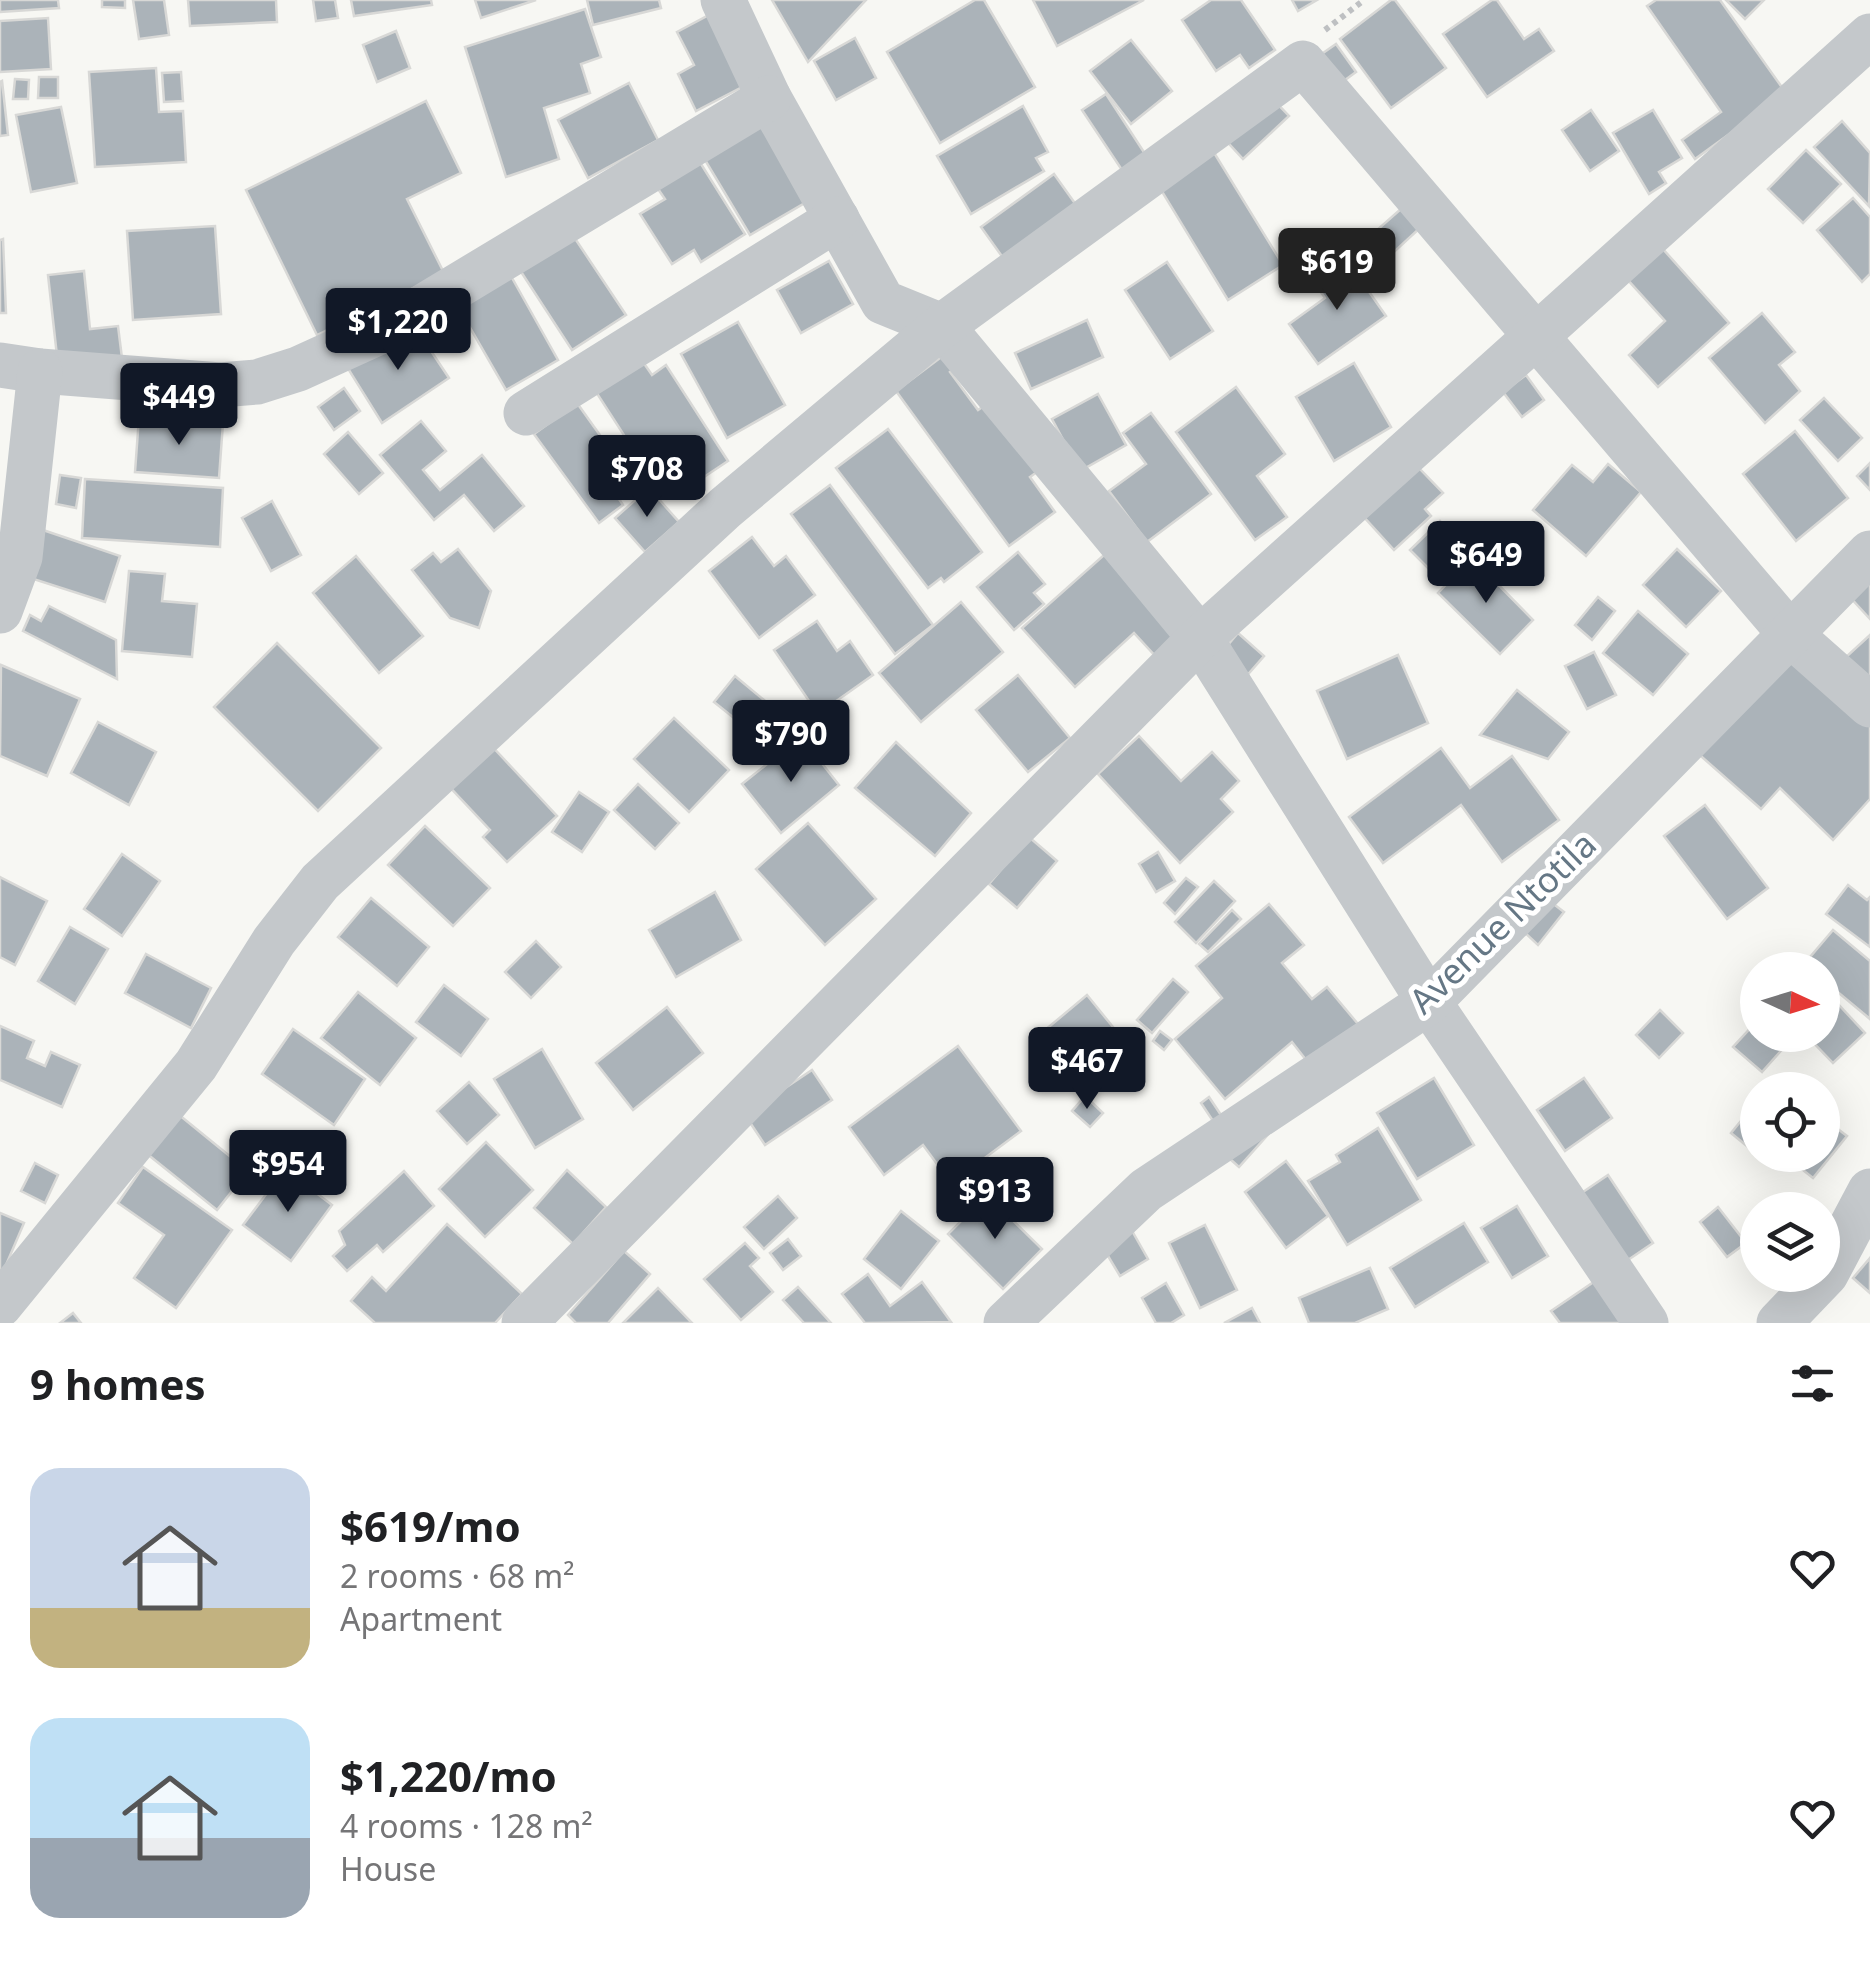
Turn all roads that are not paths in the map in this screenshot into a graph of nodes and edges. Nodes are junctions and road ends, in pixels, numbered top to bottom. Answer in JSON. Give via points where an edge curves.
{"nodes":[{"id":1,"x":723,"y":0,"type":"edge"},
{"id":2,"x":1870,"y":36,"type":"edge"},
{"id":3,"x":768,"y":98,"type":"junction"},
{"id":4,"x":837,"y":220,"type":"junction"},
{"id":5,"x":942,"y":326,"type":"junction"},
{"id":6,"x":1535,"y":337,"type":"junction"},
{"id":7,"x":20,"y":368,"type":"edge"},
{"id":8,"x":526,"y":413,"type":"dead end"},
{"id":9,"x":1870,"y":554,"type":"edge"},
{"id":10,"x":0,"y":611,"type":"edge"},
{"id":11,"x":1791,"y":634,"type":"junction"},
{"id":12,"x":1200,"y":638,"type":"junction"},
{"id":13,"x":1870,"y":706,"type":"edge"},
{"id":14,"x":1430,"y":1002,"type":"junction"},
{"id":15,"x":1870,"y":1191,"type":"edge"},
{"id":16,"x":0,"y":1305,"type":"edge"},
{"id":17,"x":524,"y":1323,"type":"edge"},
{"id":18,"x":1006,"y":1323,"type":"edge"},
{"id":19,"x":1646,"y":1323,"type":"edge"},
{"id":20,"x":1779,"y":1323,"type":"edge"}],
"edges":[{"from":1,"to":3,"type":"street"},
{"from":2,"to":6,"type":"street"},
{"from":3,"to":4,"type":"street"},
{"from":3,"to":7,"type":"street","via":[[386,329],[298,369],[220,385]]},
{"from":4,"to":5,"type":"street","via":[[884,302]]},
{"from":4,"to":8,"type":"street"},
{"from":5,"to":6,"type":"street","via":[[1302,63]]},
{"from":5,"to":12,"type":"street"},
{"from":5,"to":16,"type":"street","via":[[724,508],[320,882],[274,940],[196,1066]]},
{"from":6,"to":11,"type":"street"},
{"from":6,"to":12,"type":"street"},
{"from":7,"to":10,"type":"street","via":[[20,557]]},
{"from":9,"to":11,"type":"street","name":"Avenue Ntotila"},
{"from":11,"to":13,"type":"street"},
{"from":11,"to":14,"type":"street","name":"Avenue Ntotila"},
{"from":12,"to":14,"type":"street"},
{"from":12,"to":17,"type":"street"},
{"from":14,"to":18,"type":"street","name":"Avenue Ntotila","via":[[1146,1190]]},
{"from":14,"to":19,"type":"street"},
{"from":15,"to":20,"type":"street","via":[[1826,1274]]}]}
